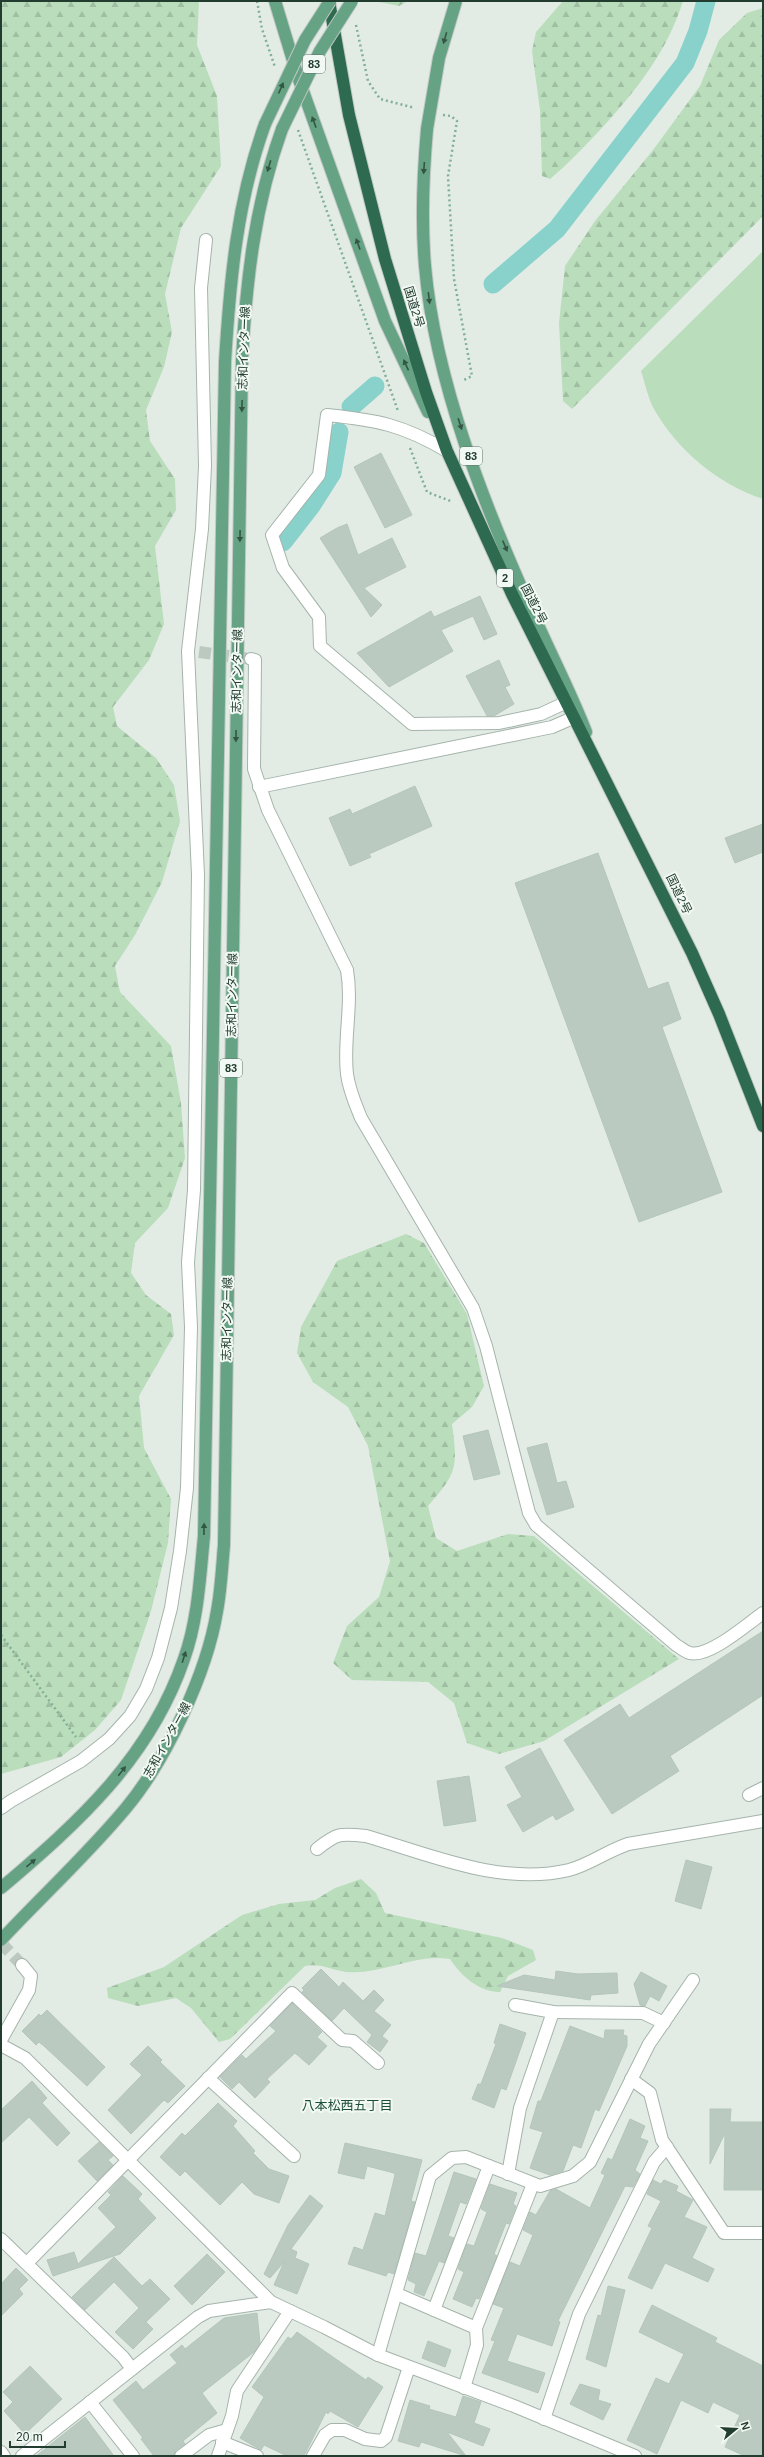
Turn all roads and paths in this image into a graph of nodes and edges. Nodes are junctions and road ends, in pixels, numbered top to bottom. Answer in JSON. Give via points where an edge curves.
{"nodes":[{"id":1,"x":275,"y":1,"type":"edge"},
{"id":2,"x":330,"y":1,"type":"edge"},
{"id":3,"x":352,"y":1,"type":"edge"},
{"id":4,"x":456,"y":1,"type":"edge"},
{"id":5,"x":206,"y":240,"type":"dead end"},
{"id":6,"x":447,"y":451,"type":"junction"},
{"id":7,"x":251,"y":659,"type":"dead end"},
{"id":8,"x":568,"y":702,"type":"junction"},
{"id":9,"x":575,"y":717,"type":"junction"},
{"id":10,"x":599,"y":764,"type":"junction"},
{"id":11,"x":259,"y":787,"type":"junction"},
{"id":12,"x":763,"y":1126,"type":"edge"},
{"id":13,"x":763,"y":1613,"type":"edge"},
{"id":14,"x":1,"y":1635,"type":"edge"},
{"id":15,"x":76,"y":1737,"type":"dead end"},
{"id":16,"x":763,"y":1788,"type":"edge"},
{"id":17,"x":749,"y":1795,"type":"dead end"},
{"id":18,"x":1,"y":1808,"type":"edge"},
{"id":19,"x":763,"y":1821,"type":"edge"},
{"id":20,"x":317,"y":1849,"type":"dead end"},
{"id":21,"x":1,"y":1888,"type":"edge"},
{"id":22,"x":1,"y":1940,"type":"edge"},
{"id":23,"x":22,"y":1965,"type":"tunnel mouth"},
{"id":24,"x":693,"y":1980,"type":"dead end"},
{"id":25,"x":515,"y":2005,"type":"dead end"},
{"id":26,"x":553,"y":2012,"type":"junction"},
{"id":27,"x":664,"y":2023,"type":"junction"},
{"id":28,"x":1,"y":2040,"type":"edge"},
{"id":29,"x":1,"y":2045,"type":"edge"},
{"id":30,"x":378,"y":2063,"type":"dead end"},
{"id":31,"x":208,"y":2078,"type":"junction"},
{"id":32,"x":632,"y":2079,"type":"junction"},
{"id":33,"x":667,"y":2147,"type":"junction"},
{"id":34,"x":294,"y":2156,"type":"dead end"},
{"id":35,"x":127,"y":2160,"type":"junction"},
{"id":36,"x":489,"y":2166,"type":"junction"},
{"id":37,"x":508,"y":2174,"type":"junction"},
{"id":38,"x":533,"y":2184,"type":"junction"},
{"id":39,"x":763,"y":2233,"type":"edge"},
{"id":40,"x":1,"y":2239,"type":"edge"},
{"id":41,"x":27,"y":2263,"type":"junction"},
{"id":42,"x":397,"y":2294,"type":"junction"},
{"id":43,"x":271,"y":2302,"type":"junction"},
{"id":44,"x":434,"y":2310,"type":"junction"},
{"id":45,"x":290,"y":2311,"type":"junction"},
{"id":46,"x":476,"y":2328,"type":"junction"},
{"id":47,"x":378,"y":2355,"type":"junction"},
{"id":48,"x":409,"y":2367,"type":"junction"},
{"id":49,"x":132,"y":2369,"type":"junction"},
{"id":50,"x":464,"y":2388,"type":"junction"},
{"id":51,"x":90,"y":2402,"type":"junction"},
{"id":52,"x":544,"y":2419,"type":"junction"},
{"id":53,"x":227,"y":2430,"type":"junction"},
{"id":54,"x":222,"y":2442,"type":"junction"},
{"id":55,"x":1,"y":2452,"type":"edge"},
{"id":56,"x":4,"y":2456,"type":"edge"},
{"id":57,"x":22,"y":2456,"type":"edge"},
{"id":58,"x":133,"y":2456,"type":"edge"},
{"id":59,"x":181,"y":2456,"type":"edge"},
{"id":60,"x":218,"y":2456,"type":"edge"},
{"id":61,"x":257,"y":2456,"type":"edge"},
{"id":62,"x":313,"y":2456,"type":"edge"},
{"id":63,"x":635,"y":2456,"type":"edge"}],
"edges":[{"from":6,"to":1,"type":"main road","number":"83","one_way":true,"via":[[385,321],[298,77]]},
{"from":2,"to":6,"type":"highway","name":"国道2号","number":"2","via":[[349,115],[385,259]]},
{"from":21,"to":2,"type":"main road","name":"志和インター線","number":"83","one_way":true,"bridge":true,"via":[[75,1824],[107,1791],[136,1753],[163,1710],[184,1658],[197,1603],[204,1536],[225,362],[233,259],[252,159],[265,124],[305,40]]},
{"from":3,"to":22,"type":"main road","name":"志和インター線","number":"83","one_way":true,"bridge":true,"via":[[320,51],[282,129],[269,166],[258,211],[250,260],[243,346],[224,1545],[217,1612],[202,1668],[181,1720],[132,1801],[95,1844]]},
{"from":4,"to":10,"type":"main road","number":"83","one_way":true,"bridge":true,"via":[[439,58],[427,129],[422,223],[432,315],[449,388],[493,519],[534,616],[575,702]]},
{"from":5,"to":18,"type":"street","via":[[201,288],[205,466],[193,652],[198,875],[194,1190],[188,1262],[191,1327],[187,1488],[171,1608],[158,1658],[146,1689],[130,1716],[109,1739],[81,1761]]},
{"from":6,"to":8,"type":"highway","name":"国道2号","number":"2","via":[[509,587]]},
{"from":6,"to":8,"type":"street","via":[[418,434],[375,420],[327,415],[319,475],[272,535],[284,568],[319,617],[320,646],[412,724],[500,724],[541,714]]},
{"from":7,"to":11,"type":"street","via":[[255,660],[254,769]]},
{"from":8,"to":9,"type":"highway","name":"国道2号","number":"2"},
{"from":9,"to":10,"type":"highway","name":"国道2号","number":"2"},
{"from":9,"to":11,"type":"street","via":[[552,727]]},
{"from":10,"to":12,"type":"highway","name":"国道2号","number":"2","via":[[692,953]]},
{"from":11,"to":13,"type":"street","via":[[347,970],[350,989],[347,1073],[351,1094],[361,1118],[474,1308],[529,1513],[536,1525],[676,1645],[690,1653],[704,1652],[717,1646]]},
{"from":14,"to":15,"type":"path"},
{"from":16,"to":17,"type":"street"},
{"from":19,"to":20,"type":"street","via":[[628,1844],[608,1850],[588,1863],[569,1870],[518,1875],[495,1873],[366,1836],[333,1836]]},
{"from":23,"to":28,"type":"street","via":[[31,1976],[29,1990]]},
{"from":24,"to":27,"type":"street"},
{"from":25,"to":26,"type":"street"},
{"from":26,"to":27,"type":"street","via":[[643,2013]]},
{"from":26,"to":37,"type":"street","via":[[520,2108]]},
{"from":27,"to":32,"type":"street","via":[[649,2044]]},
{"from":29,"to":35,"type":"street","via":[[25,2058]]},
{"from":30,"to":31,"type":"street","via":[[353,2041],[342,2040],[292,1993]]},
{"from":31,"to":34,"type":"street"},
{"from":31,"to":35,"type":"street"},
{"from":32,"to":33,"type":"street","via":[[650,2093],[662,2140]]},
{"from":32,"to":38,"type":"street","via":[[590,2162],[573,2176],[540,2186]]},
{"from":33,"to":39,"type":"street","via":[[724,2233]]},
{"from":33,"to":52,"type":"street","via":[[654,2162],[579,2314]]},
{"from":35,"to":41,"type":"street"},
{"from":35,"to":43,"type":"street"},
{"from":36,"to":37,"type":"street"},
{"from":36,"to":42,"type":"street","via":[[466,2157],[452,2158],[430,2176],[410,2238]]},
{"from":36,"to":44,"type":"street"},
{"from":37,"to":38,"type":"street"},
{"from":38,"to":46,"type":"street"},
{"from":40,"to":41,"type":"street"},
{"from":41,"to":49,"type":"street","via":[[123,2357]]},
{"from":42,"to":44,"type":"street"},
{"from":42,"to":47,"type":"street"},
{"from":43,"to":45,"type":"street"},
{"from":43,"to":49,"type":"street","via":[[208,2311]]},
{"from":44,"to":46,"type":"street"},
{"from":45,"to":47,"type":"street"},
{"from":45,"to":53,"type":"street","via":[[236,2391]]},
{"from":46,"to":50,"type":"street","via":[[477,2345]]},
{"from":47,"to":48,"type":"street"},
{"from":48,"to":50,"type":"street"},
{"from":48,"to":62,"type":"street","via":[[386,2438],[381,2441],[365,2439],[344,2430],[332,2430],[325,2435]]},
{"from":49,"to":51,"type":"street"},
{"from":50,"to":52,"type":"street"},
{"from":51,"to":57,"type":"street"},
{"from":51,"to":58,"type":"street"},
{"from":52,"to":63,"type":"street"},
{"from":53,"to":54,"type":"street"},
{"from":53,"to":59,"type":"street","via":[[209,2434]]},
{"from":54,"to":60,"type":"street"},
{"from":54,"to":61,"type":"street"},
{"from":55,"to":56,"type":"street"}]}
